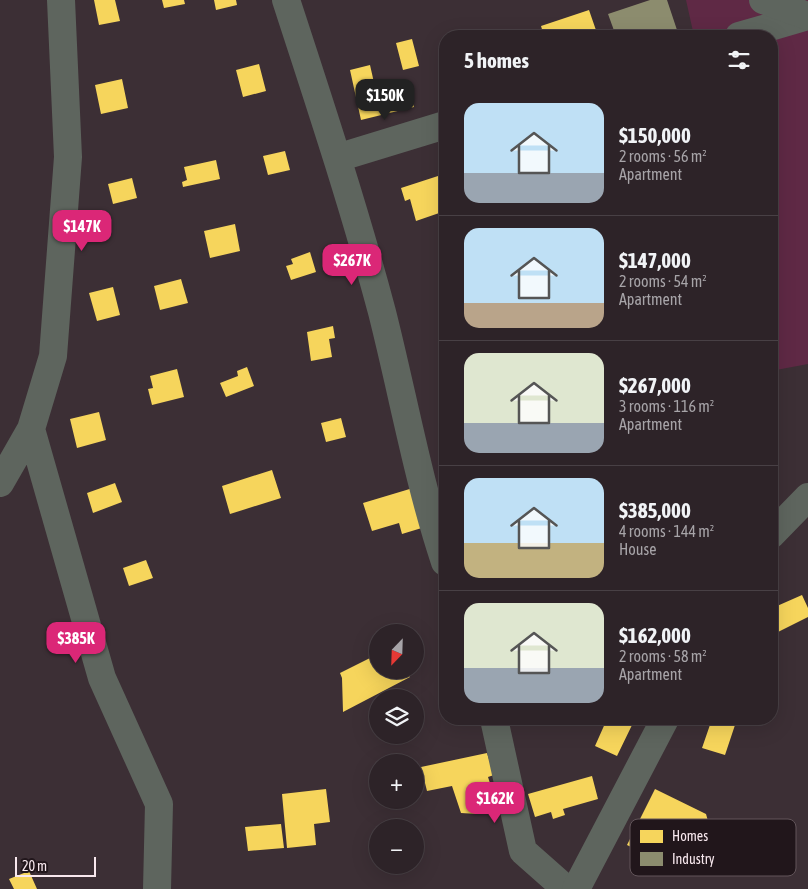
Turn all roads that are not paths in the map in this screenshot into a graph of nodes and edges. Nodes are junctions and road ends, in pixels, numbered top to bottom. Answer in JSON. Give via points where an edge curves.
{"nodes":[{"id":1,"x":61,"y":0,"type":"edge"},
{"id":2,"x":286,"y":0,"type":"edge"},
{"id":3,"x":763,"y":0,"type":"edge"},
{"id":4,"x":808,"y":16,"type":"edge"},
{"id":5,"x":760,"y":30,"type":"edge"},
{"id":6,"x":439,"y":127,"type":"edge"},
{"id":7,"x":337,"y":158,"type":"junction"},
{"id":8,"x":32,"y":429,"type":"junction"},
{"id":9,"x":0,"y":483,"type":"edge"},
{"id":10,"x":808,"y":497,"type":"edge"},
{"id":11,"x":778,"y":528,"type":"edge"},
{"id":12,"x":439,"y":544,"type":"edge"},
{"id":13,"x":495,"y":725,"type":"edge"},
{"id":14,"x":662,"y":725,"type":"edge"},
{"id":15,"x":157,"y":889,"type":"edge"},
{"id":16,"x":566,"y":889,"type":"edge"},
{"id":17,"x":576,"y":889,"type":"edge"}],
"edges":[{"from":1,"to":8,"type":"street","via":[[68,157],[53,356]]},
{"from":2,"to":7,"type":"street"},
{"from":3,"to":4,"type":"street"},
{"from":4,"to":5,"type":"street"},
{"from":6,"to":7,"type":"street"},
{"from":7,"to":12,"type":"street","via":[[382,312]]},
{"from":8,"to":9,"type":"street"},
{"from":8,"to":15,"type":"street","via":[[102,678],[160,804]]},
{"from":10,"to":11,"type":"street"},
{"from":13,"to":16,"type":"street","via":[[523,851]]},
{"from":14,"to":17,"type":"street"}]}
